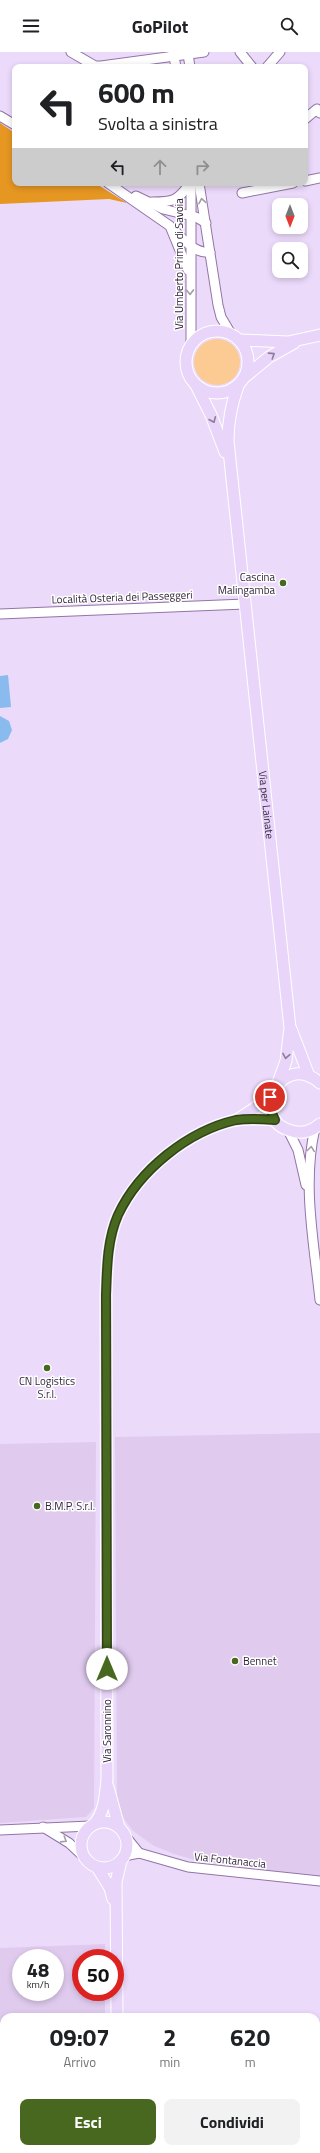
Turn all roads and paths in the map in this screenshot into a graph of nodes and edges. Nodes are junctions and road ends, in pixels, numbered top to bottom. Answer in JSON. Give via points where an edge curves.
{"nodes":[{"id":1,"x":71,"y":52,"type":"edge"},
{"id":2,"x":204,"y":52,"type":"edge"},
{"id":3,"x":240,"y":52,"type":"edge"},
{"id":4,"x":280,"y":52,"type":"edge"},
{"id":5,"x":174,"y":54,"type":"edge"},
{"id":6,"x":188,"y":54,"type":"junction"},
{"id":7,"x":92,"y":64,"type":"edge"},
{"id":8,"x":113,"y":64,"type":"edge"},
{"id":9,"x":176,"y":64,"type":"edge"},
{"id":10,"x":190,"y":64,"type":"edge"},
{"id":11,"x":250,"y":64,"type":"edge"},
{"id":12,"x":270,"y":64,"type":"edge"},
{"id":13,"x":320,"y":113,"type":"edge"},
{"id":14,"x":0,"y":116,"type":"edge"},
{"id":15,"x":308,"y":116,"type":"edge"},
{"id":16,"x":12,"y":123,"type":"edge"},
{"id":17,"x":320,"y":178,"type":"edge"},
{"id":18,"x":308,"y":180,"type":"edge"},
{"id":19,"x":112,"y":186,"type":"edge"},
{"id":20,"x":118,"y":186,"type":"edge"},
{"id":21,"x":188,"y":186,"type":"edge"},
{"id":22,"x":190,"y":186,"type":"edge"},
{"id":23,"x":200,"y":186,"type":"edge"},
{"id":24,"x":278,"y":186,"type":"edge"},
{"id":25,"x":242,"y":193,"type":"dead end"},
{"id":26,"x":146,"y":202,"type":"junction"},
{"id":27,"x":190,"y":216,"type":"junction"},
{"id":28,"x":206,"y":223,"type":"junction"},
{"id":29,"x":170,"y":226,"type":"junction"},
{"id":30,"x":190,"y":245,"type":"junction"},
{"id":31,"x":210,"y":252,"type":"junction"},
{"id":32,"x":190,"y":277,"type":"junction"},
{"id":33,"x":320,"y":335,"type":"edge"},
{"id":34,"x":235,"y":337,"type":"junction"},
{"id":35,"x":303,"y":339,"type":"junction"},
{"id":36,"x":191,"y":345,"type":"junction"},
{"id":37,"x":241,"y":382,"type":"junction"},
{"id":38,"x":196,"y":385,"type":"junction"},
{"id":39,"x":231,"y":470,"type":"junction"},
{"id":40,"x":246,"y":604,"type":"junction"},
{"id":41,"x":0,"y":614,"type":"edge"},
{"id":42,"x":290,"y":1028,"type":"junction"},
{"id":43,"x":310,"y":1076,"type":"junction"},
{"id":44,"x":320,"y":1082,"type":"edge"},
{"id":45,"x":276,"y":1086,"type":"junction"},
{"id":46,"x":237,"y":1120,"type":"junction"},
{"id":47,"x":275,"y":1120,"type":"junction"},
{"id":48,"x":318,"y":1126,"type":"edge"},
{"id":49,"x":288,"y":1130,"type":"junction"},
{"id":50,"x":309,"y":1198,"type":"junction"},
{"id":51,"x":320,"y":1300,"type":"edge"},
{"id":52,"x":107,"y":1780,"type":"junction"},
{"id":53,"x":93,"y":1825,"type":"junction"},
{"id":54,"x":119,"y":1827,"type":"junction"},
{"id":55,"x":43,"y":1828,"type":"junction"},
{"id":56,"x":0,"y":1830,"type":"edge"},
{"id":57,"x":126,"y":1837,"type":"junction"},
{"id":58,"x":139,"y":1853,"type":"junction"},
{"id":59,"x":83,"y":1856,"type":"junction"},
{"id":60,"x":123,"y":1859,"type":"junction"},
{"id":61,"x":97,"y":1867,"type":"junction"},
{"id":62,"x":320,"y":1881,"type":"edge"},
{"id":63,"x":116,"y":1911,"type":"junction"},
{"id":64,"x":117,"y":2013,"type":"edge"}],
"edges":[{"from":1,"to":7,"type":"street"},
{"from":2,"to":6,"type":"street"},
{"from":3,"to":11,"type":"street"},
{"from":4,"to":12,"type":"street"},
{"from":5,"to":6,"type":"street"},
{"from":5,"to":8,"type":"street"},
{"from":5,"to":9,"type":"street"},
{"from":6,"to":10,"type":"street"},
{"from":13,"to":15,"type":"street","via":[[317,109]]},
{"from":14,"to":16,"type":"street"},
{"from":17,"to":18,"type":"street"},
{"from":19,"to":29,"type":"street"},
{"from":20,"to":26,"type":"street"},
{"from":21,"to":26,"type":"street","via":[[177,199],[168,202]]},
{"from":22,"to":27,"type":"street","name":"Via Umberto Primo di Savoia"},
{"from":28,"to":23,"type":"street","name":"Via Umberto Primo di Savoia","one_way":true},
{"from":24,"to":25,"type":"street"},
{"from":26,"to":27,"type":"street"},
{"from":27,"to":28,"type":"street"},
{"from":27,"to":30,"type":"street","name":"Via Umberto Primo di Savoia"},
{"from":28,"to":31,"type":"street","name":"Via Umberto Primo di Savoia"},
{"from":29,"to":30,"type":"street"},
{"from":29,"to":32,"type":"street"},
{"from":30,"to":31,"type":"street","via":[[198,251]]},
{"from":30,"to":32,"type":"street","name":"Via Umberto Primo di Savoia"},
{"from":31,"to":34,"type":"street","name":"Via Umberto Primo di Savoia","via":[[221,317]]},
{"from":32,"to":36,"type":"street","name":"Via Umberto Primo di Savoia","one_way":true},
{"from":33,"to":35,"type":"main road"},
{"from":34,"to":35,"type":"main road","via":[[275,342]]},
{"from":34,"to":36,"type":"main road","via":[[222,331],[208,332],[196,338]]},
{"from":34,"to":37,"type":"main road","via":[[245,348],[248,358],[248,368]]},
{"from":37,"to":35,"type":"main road","one_way":true,"via":[[268,357]]},
{"from":36,"to":38,"type":"main road","via":[[186,356],[186,366],[189,377]]},
{"from":37,"to":38,"type":"main road","via":[[230,391],[217,393]]},
{"from":37,"to":39,"type":"main road","via":[[232,403],[228,424]]},
{"from":38,"to":39,"type":"main road","one_way":true,"via":[[216,427]]},
{"from":39,"to":40,"type":"main road","name":"Via per Lainate"},
{"from":40,"to":41,"type":"street","name":"Località Osteria dei Passeggeri"},
{"from":40,"to":42,"type":"main road","name":"Via per Lainate"},
{"from":42,"to":43,"type":"main road","name":"Via per Lainate"},
{"from":42,"to":45,"type":"main road","name":"Via per Lainate","one_way":true,"via":[[286,1061]]},
{"from":43,"to":44,"type":"main road"},
{"from":43,"to":45,"type":"main road","via":[[293,1075]]},
{"from":45,"to":46,"type":"main road","name":"Via Saronnino","via":[[255,1108]]},
{"from":45,"to":47,"type":"main road","via":[[270,1105]]},
{"from":46,"to":47,"type":"main road","name":"Via Saronnino"},
{"from":46,"to":52,"type":"main road","name":"Via Saronnino","via":[[196,1136],[149,1171],[118,1215],[108,1253]]},
{"from":47,"to":49,"type":"main road"},
{"from":48,"to":49,"type":"main road","via":[[302,1132]]},
{"from":50,"to":48,"type":"street","one_way":true,"via":[[310,1150]]},
{"from":49,"to":50,"type":"street","via":[[298,1150]]},
{"from":50,"to":51,"type":"street"},
{"from":52,"to":53,"type":"main road","name":"Via Saronnino","via":[[104,1807],[101,1816]]},
{"from":52,"to":54,"type":"main road","name":"Via Saronnino"},
{"from":53,"to":54,"type":"main road","via":[[108,1822]]},
{"from":53,"to":55,"type":"street"},
{"from":53,"to":59,"type":"main road","via":[[80,1842]]},
{"from":54,"to":57,"type":"main road"},
{"from":55,"to":56,"type":"street"},
{"from":55,"to":59,"type":"street","one_way":true,"via":[[69,1843]]},
{"from":57,"to":58,"type":"street"},
{"from":57,"to":60,"type":"main road","via":[[127,1845]]},
{"from":58,"to":60,"type":"street","name":"Via Fontanaccia"},
{"from":58,"to":62,"type":"street","name":"Via Fontanaccia","via":[[188,1868]]},
{"from":59,"to":61,"type":"main road"},
{"from":60,"to":61,"type":"main road","via":[[114,1866]]},
{"from":60,"to":63,"type":"main road","via":[[116,1882]]},
{"from":61,"to":63,"type":"main road","via":[[110,1888]]},
{"from":63,"to":64,"type":"main road"}]}
